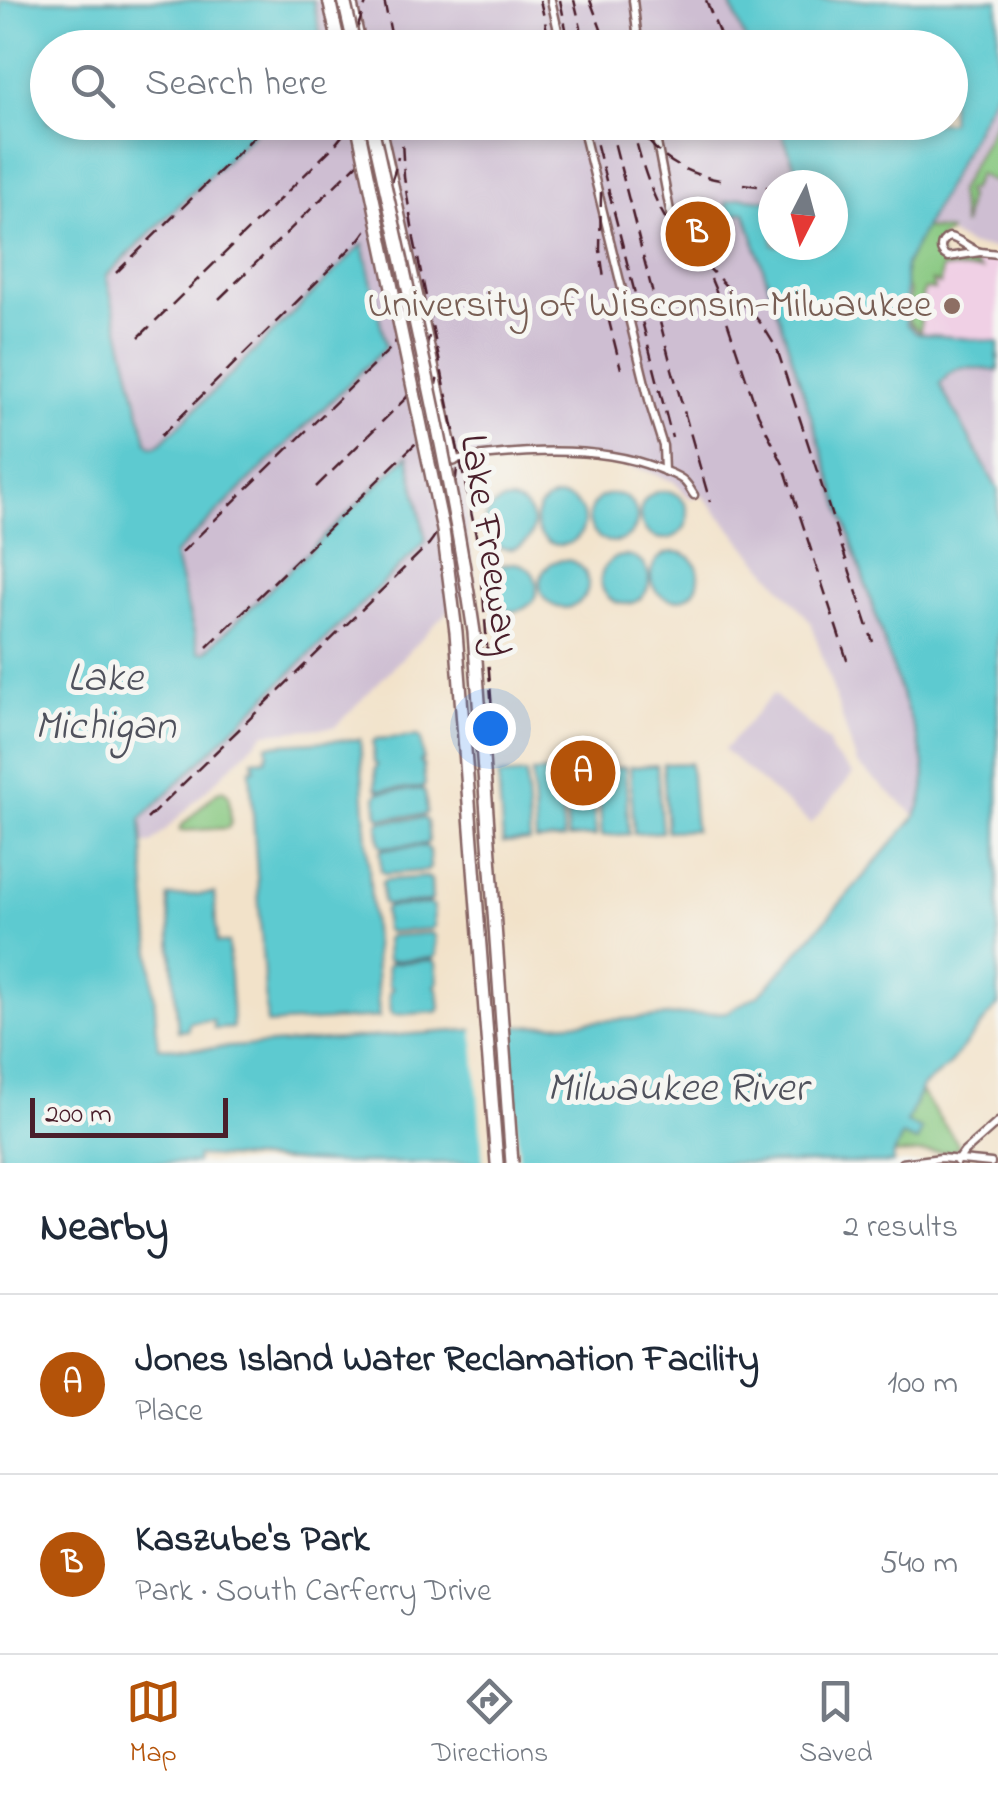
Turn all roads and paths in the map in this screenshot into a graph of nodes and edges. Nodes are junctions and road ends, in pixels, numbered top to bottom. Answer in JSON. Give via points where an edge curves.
{"nodes":[{"id":1,"x":330,"y":0,"type":"edge"},
{"id":2,"x":348,"y":0,"type":"edge"},
{"id":3,"x":551,"y":0,"type":"edge"},
{"id":4,"x":633,"y":0,"type":"edge"},
{"id":5,"x":336,"y":30,"type":"edge"},
{"id":6,"x":354,"y":30,"type":"edge"},
{"id":7,"x":558,"y":30,"type":"edge"},
{"id":8,"x":637,"y":30,"type":"edge"},
{"id":9,"x":361,"y":140,"type":"edge"},
{"id":10,"x":379,"y":140,"type":"edge"},
{"id":11,"x":379,"y":140,"type":"edge"},
{"id":12,"x":585,"y":140,"type":"edge"},
{"id":13,"x":656,"y":140,"type":"edge"},
{"id":14,"x":684,"y":248,"type":"dead end"},
{"id":15,"x":980,"y":252,"type":"junction"},
{"id":16,"x":998,"y":254,"type":"edge"},
{"id":17,"x":454,"y":460,"type":"joint"},
{"id":18,"x":664,"y":471,"type":"junction"},
{"id":19,"x":694,"y":496,"type":"dead end"},
{"id":20,"x":998,"y":1122,"type":"edge"},
{"id":21,"x":958,"y":1161,"type":"edge"},
{"id":22,"x":496,"y":1163,"type":"edge"},
{"id":23,"x":512,"y":1163,"type":"edge"},
{"id":24,"x":902,"y":1163,"type":"edge"},
{"id":25,"x":991,"y":1163,"type":"edge"}],
"edges":[{"from":1,"to":5,"type":"highway"},
{"from":2,"to":6,"type":"highway","bridge":true},
{"from":3,"to":7,"type":"street"},
{"from":4,"to":8,"type":"street"},
{"from":9,"to":22,"type":"highway","name":"Lake Freeway","bridge":true,"via":[[443,530]]},
{"from":10,"to":17,"type":"street"},
{"from":11,"to":23,"type":"highway","name":"Lake Freeway","bridge":true,"via":[[474,632]]},
{"from":12,"to":18,"type":"street"},
{"from":13,"to":14,"type":"street","via":[[674,232]]},
{"from":15,"to":15,"type":"street","via":[[952,237],[941,250],[948,257]]},
{"from":15,"to":16,"type":"street"},
{"from":17,"to":18,"type":"street","via":[[597,453]]},
{"from":18,"to":19,"type":"street","via":[[684,480]]},
{"from":20,"to":21,"type":"street"},
{"from":21,"to":24,"type":"street"},
{"from":21,"to":25,"type":"street"}]}
